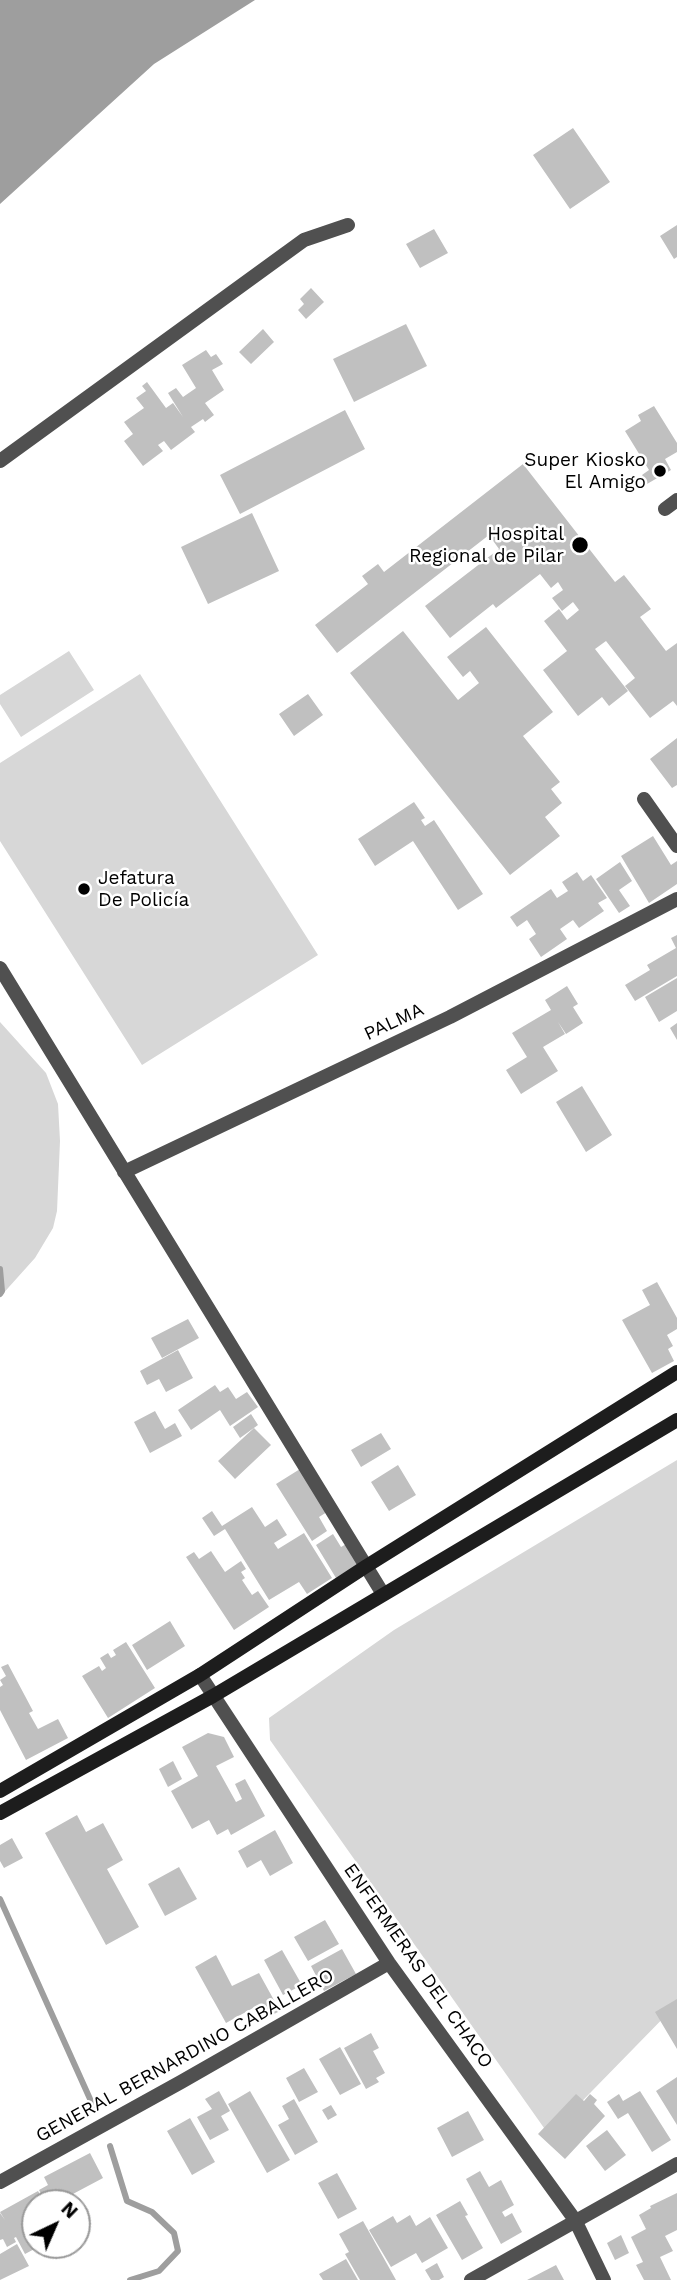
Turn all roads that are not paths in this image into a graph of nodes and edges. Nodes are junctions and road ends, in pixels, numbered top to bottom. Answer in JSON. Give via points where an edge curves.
{"nodes":[{"id":1,"x":348,"y":225,"type":"dead end"},
{"id":2,"x":0,"y":461,"type":"edge"},
{"id":3,"x":644,"y":799,"type":"dead end"},
{"id":4,"x":677,"y":846,"type":"edge"},
{"id":5,"x":677,"y":899,"type":"edge"},
{"id":6,"x":0,"y":968,"type":"edge"},
{"id":7,"x":124,"y":1172,"type":"junction"},
{"id":8,"x":677,"y":1372,"type":"edge"},
{"id":9,"x":677,"y":1420,"type":"edge"},
{"id":10,"x":365,"y":1567,"type":"junction"},
{"id":11,"x":383,"y":1594,"type":"junction"},
{"id":12,"x":200,"y":1675,"type":"junction"},
{"id":13,"x":213,"y":1696,"type":"junction"},
{"id":14,"x":0,"y":1791,"type":"edge"},
{"id":15,"x":0,"y":1813,"type":"edge"},
{"id":16,"x":389,"y":1963,"type":"junction"},
{"id":17,"x":677,"y":2164,"type":"edge"},
{"id":18,"x":0,"y":2182,"type":"edge"},
{"id":19,"x":575,"y":2220,"type":"junction"},
{"id":20,"x":471,"y":2280,"type":"edge"},
{"id":21,"x":604,"y":2280,"type":"edge"}],
"edges":[{"from":1,"to":2,"type":"street","via":[[304,240]]},
{"from":3,"to":4,"type":"street"},
{"from":5,"to":7,"type":"street","name":"PALMA","via":[[450,1017]]},
{"from":6,"to":7,"type":"street"},
{"from":7,"to":10,"type":"street"},
{"from":8,"to":10,"type":"main road"},
{"from":9,"to":11,"type":"main road"},
{"from":10,"to":11,"type":"street"},
{"from":10,"to":12,"type":"main road"},
{"from":11,"to":13,"type":"main road"},
{"from":12,"to":13,"type":"street","name":"ENFERMERAS DEL CHACO"},
{"from":12,"to":14,"type":"main road"},
{"from":13,"to":15,"type":"main road"},
{"from":13,"to":16,"type":"street","name":"ENFERMERAS DEL CHACO"},
{"from":16,"to":18,"type":"street","name":"GENERAL BERNARDINO CABALLERO"},
{"from":16,"to":19,"type":"street","name":"ENFERMERAS DEL CHACO"},
{"from":17,"to":19,"type":"street"},
{"from":19,"to":20,"type":"street"},
{"from":19,"to":21,"type":"street","name":"ENFERMERAS DEL CHACO"}]}
